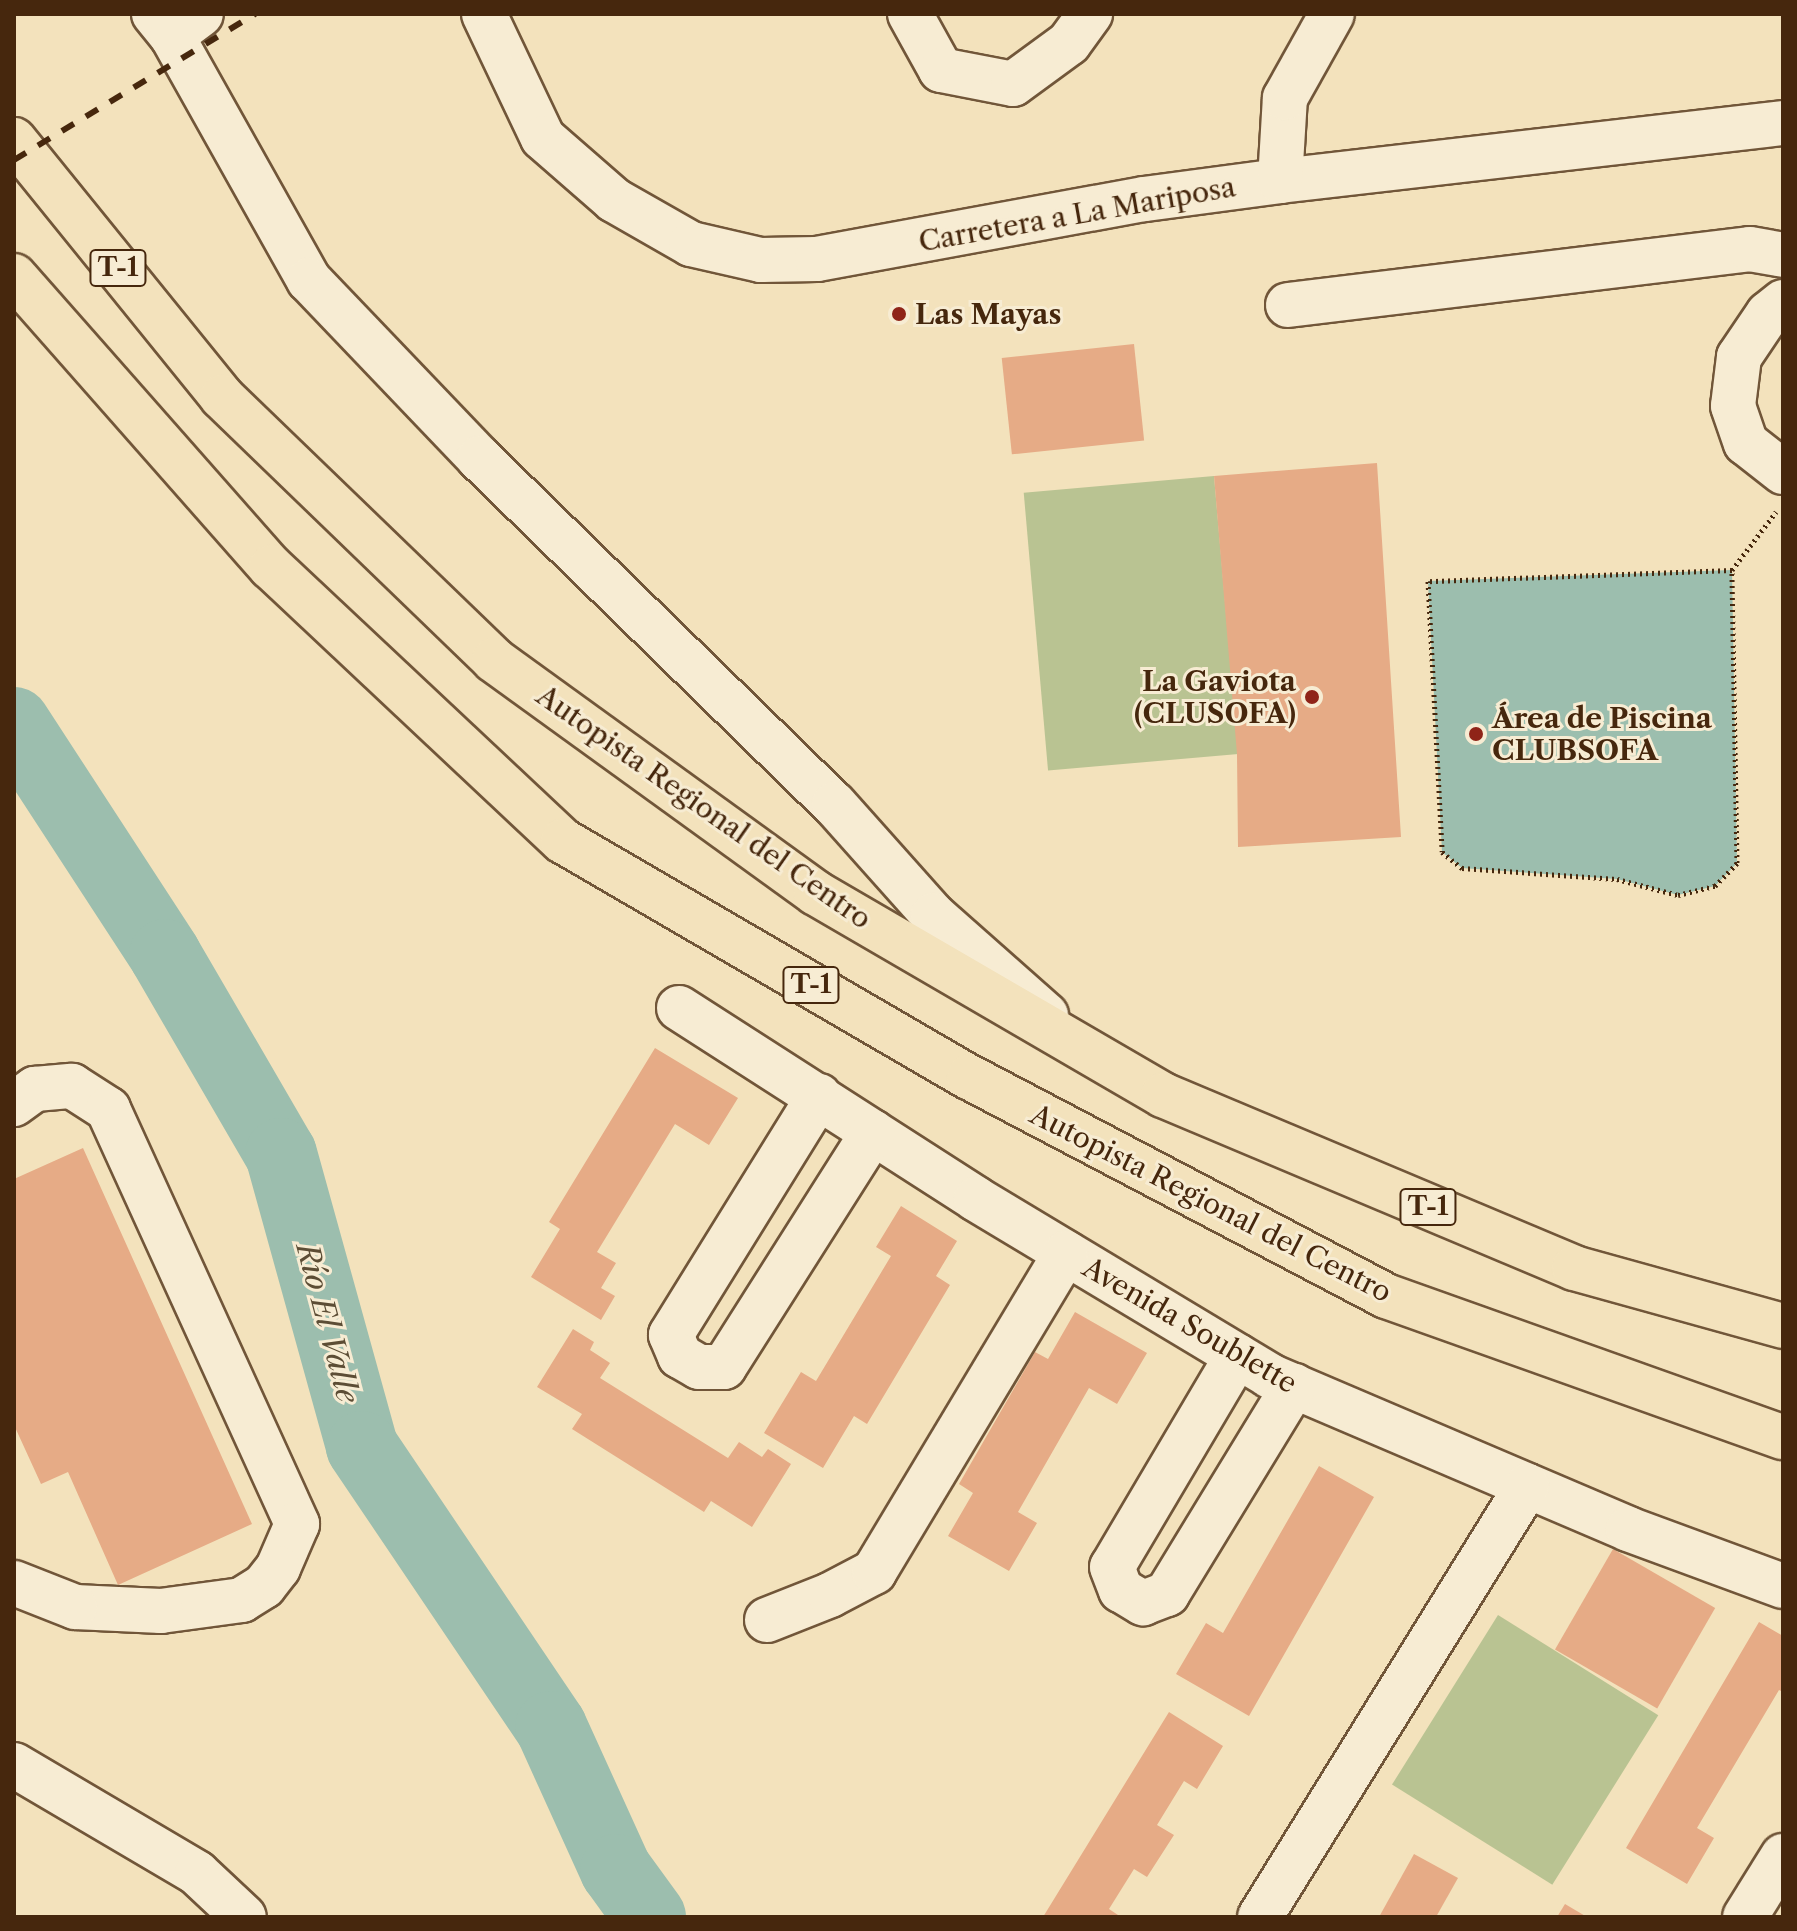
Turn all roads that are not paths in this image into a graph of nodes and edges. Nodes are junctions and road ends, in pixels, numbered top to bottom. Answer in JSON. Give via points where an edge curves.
{"nodes":[{"id":1,"x":484,"y":14,"type":"edge"},
{"id":2,"x":910,"y":14,"type":"edge"},
{"id":3,"x":1090,"y":14,"type":"edge"},
{"id":4,"x":1332,"y":14,"type":"edge"},
{"id":5,"x":176,"y":21,"type":"edge"},
{"id":6,"x":1783,"y":123,"type":"edge"},
{"id":7,"x":14,"y":140,"type":"edge"},
{"id":8,"x":1280,"y":181,"type":"junction"},
{"id":9,"x":1783,"y":255,"type":"edge"},
{"id":10,"x":14,"y":276,"type":"edge"},
{"id":11,"x":1783,"y":302,"type":"edge"},
{"id":12,"x":1288,"y":305,"type":"dead end"},
{"id":13,"x":1783,"y":472,"type":"edge"},
{"id":14,"x":679,"y":1008,"type":"dead end"},
{"id":15,"x":1087,"y":1051,"type":"junction"},
{"id":16,"x":819,"y":1096,"type":"junction"},
{"id":17,"x":14,"y":1104,"type":"edge"},
{"id":18,"x":873,"y":1132,"type":"junction"},
{"id":19,"x":1066,"y":1253,"type":"junction"},
{"id":20,"x":1783,"y":1326,"type":"edge"},
{"id":21,"x":1237,"y":1356,"type":"junction"},
{"id":22,"x":1294,"y":1386,"type":"junction"},
{"id":23,"x":1783,"y":1437,"type":"edge"},
{"id":24,"x":1527,"y":1486,"type":"junction"},
{"id":25,"x":14,"y":1583,"type":"edge"},
{"id":26,"x":1783,"y":1586,"type":"edge"},
{"id":27,"x":767,"y":1620,"type":"dead end"},
{"id":28,"x":14,"y":1765,"type":"edge"},
{"id":29,"x":1783,"y":1856,"type":"edge"},
{"id":30,"x":244,"y":1917,"type":"edge"},
{"id":31,"x":1260,"y":1917,"type":"edge"},
{"id":32,"x":1745,"y":1917,"type":"edge"}],
"edges":[{"from":1,"to":8,"type":"street","name":"Carretera a La Mariposa","via":[[543,138],[614,200],[691,244],[761,260],[817,259],[1145,199]]},
{"from":2,"to":3,"type":"street","via":[[941,70],[1013,84],[1069,43]]},
{"from":4,"to":8,"type":"street","via":[[1285,98]]},
{"from":5,"to":15,"type":"street","via":[[309,280],[479,458],[834,804],[933,915]]},
{"from":6,"to":8,"type":"street","name":"Carretera a La Mariposa"},
{"from":7,"to":15,"type":"highway","name":"Autopista Regional del Centro","number":"T-1","via":[[222,397],[494,660],[816,893]]},
{"from":9,"to":12,"type":"street","via":[[1750,249]]},
{"from":10,"to":23,"type":"highway","name":"Autopista Regional del Centro","number":"T-1","via":[[271,567],[563,841],[969,1077],[1386,1296]]},
{"from":11,"to":13,"type":"street","via":[[1768,314],[1739,357],[1733,406],[1746,443]]},
{"from":14,"to":16,"type":"street","name":"Avenida Soublette"},
{"from":15,"to":20,"type":"highway","name":"Autopista Regional del Centro","number":"T-1","via":[[1163,1095],[1574,1268]]},
{"from":16,"to":18,"type":"street","name":"Avenida Soublette"},
{"from":16,"to":18,"type":"street","via":[[671,1335],[680,1356],[699,1367],[724,1367]]},
{"from":17,"to":25,"type":"street","via":[[35,1089],[72,1086],[108,1109],[297,1524],[278,1568],[264,1586],[242,1600],[161,1611],[75,1607]]},
{"from":18,"to":19,"type":"street","name":"Avenida Soublette"},
{"from":19,"to":21,"type":"street","name":"Avenida Soublette"},
{"from":19,"to":27,"type":"street","via":[[874,1572]]},
{"from":21,"to":22,"type":"street","name":"Avenida Soublette"},
{"from":21,"to":22,"type":"street","via":[[1112,1567],[1121,1590],[1143,1603],[1167,1594]]},
{"from":22,"to":24,"type":"street","name":"Avenida Soublette"},
{"from":24,"to":26,"type":"street","name":"Avenida Soublette"},
{"from":24,"to":31,"type":"street"},
{"from":28,"to":30,"type":"street","via":[[197,1873]]},
{"from":29,"to":32,"type":"street"}]}
